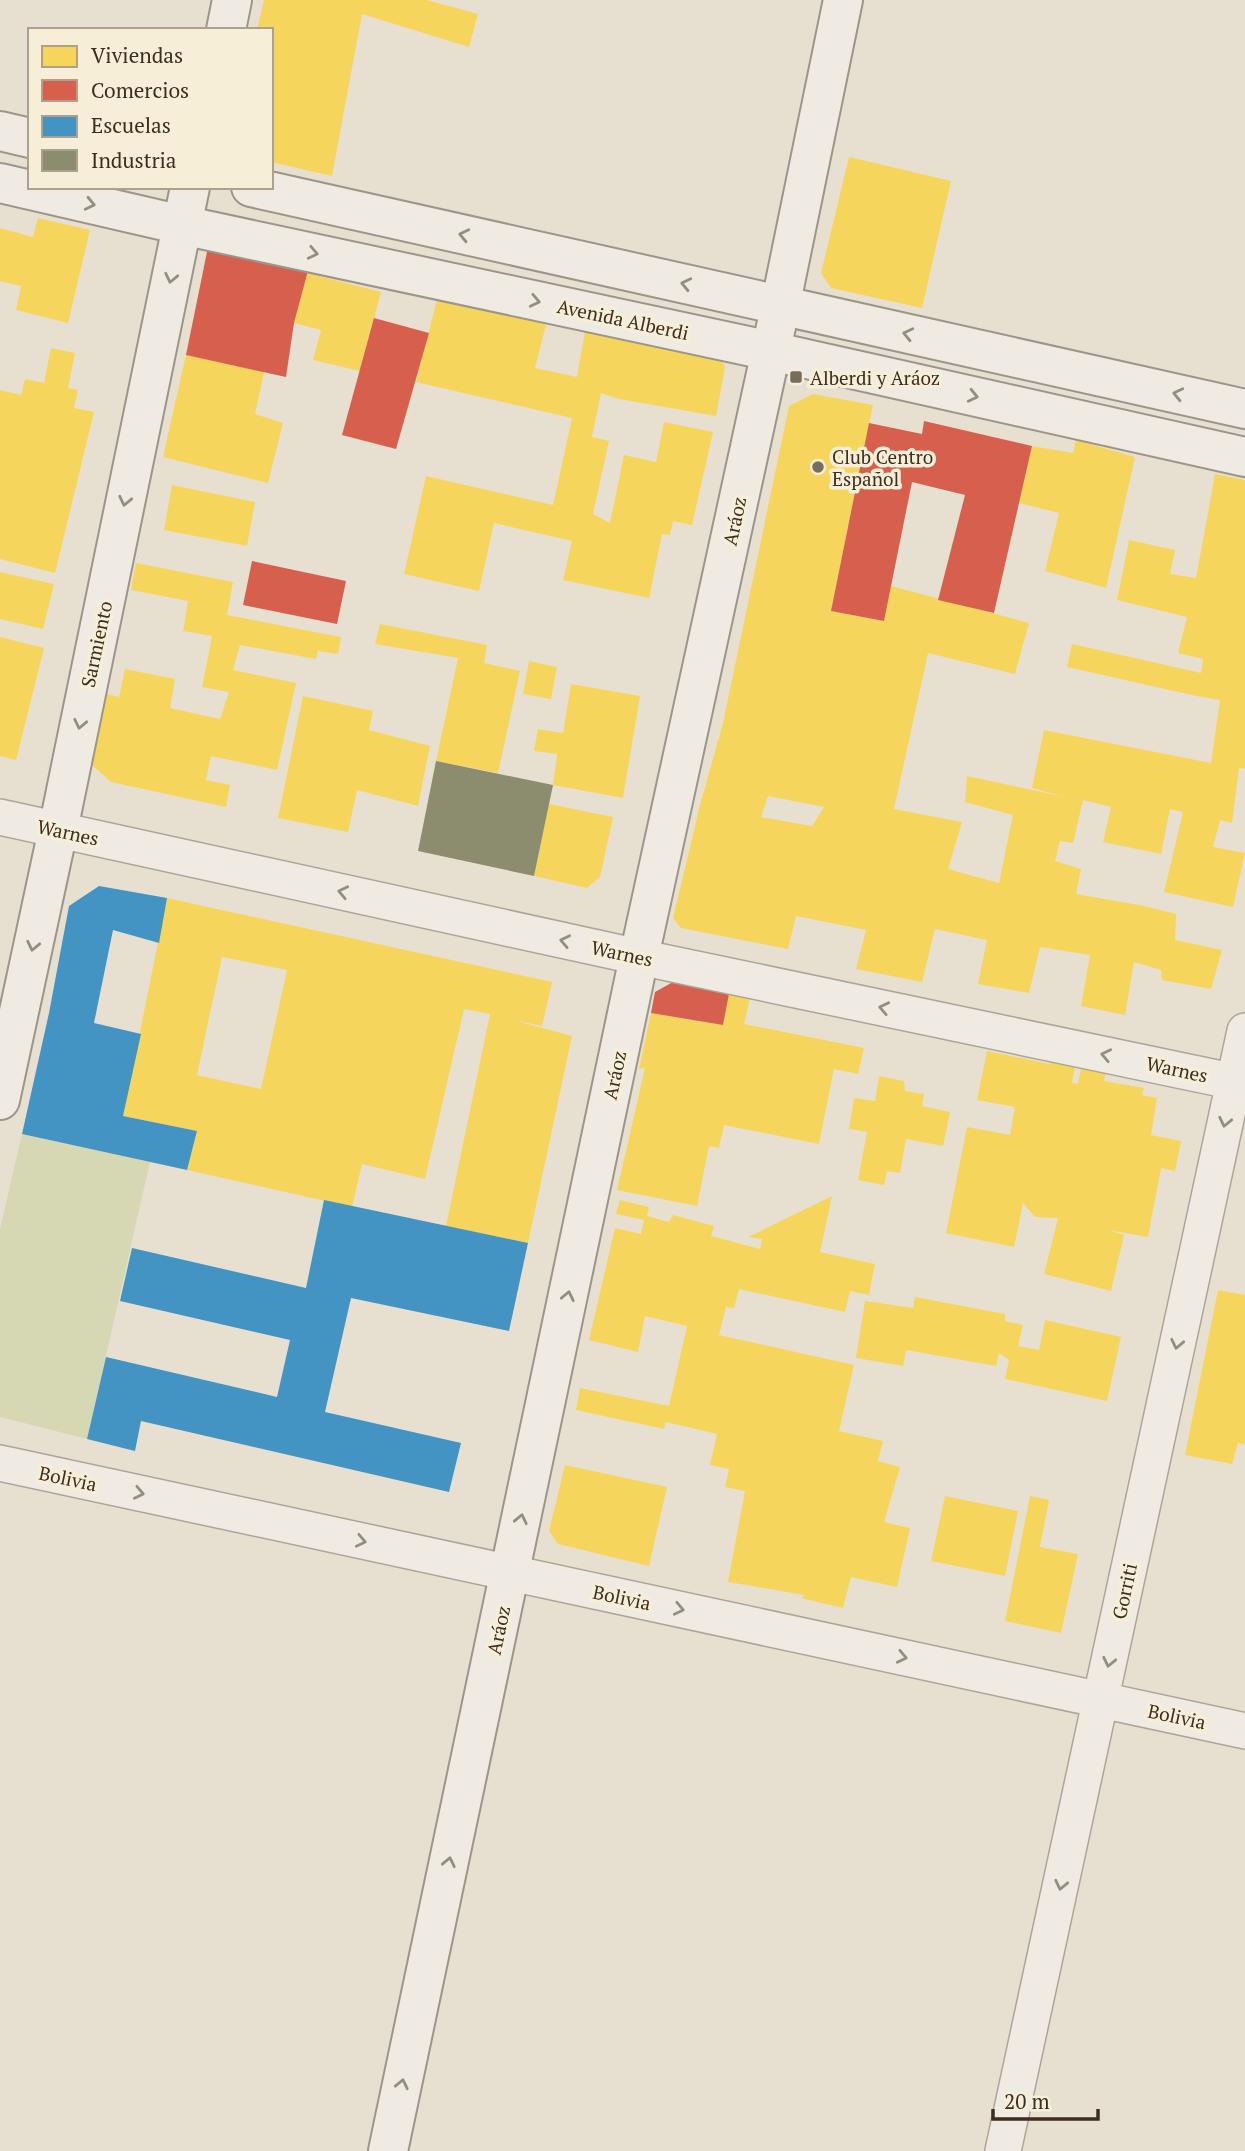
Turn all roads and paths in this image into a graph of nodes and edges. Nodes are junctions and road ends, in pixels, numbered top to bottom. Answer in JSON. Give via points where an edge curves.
{"nodes":[{"id":1,"x":232,"y":0,"type":"edge"},
{"id":2,"x":843,"y":0,"type":"edge"},
{"id":3,"x":226,"y":28,"type":"edge"},
{"id":4,"x":0,"y":131,"type":"edge"},
{"id":5,"x":28,"y":138,"type":"edge"},
{"id":6,"x":0,"y":183,"type":"edge"},
{"id":7,"x":190,"y":189,"type":"edge"},
{"id":8,"x":260,"y":189,"type":"edge"},
{"id":9,"x":182,"y":225,"type":"junction"},
{"id":10,"x":780,"y":305,"type":"junction"},
{"id":11,"x":771,"y":351,"type":"junction"},
{"id":12,"x":1245,"y":409,"type":"edge"},
{"id":13,"x":1245,"y":457,"type":"edge"},
{"id":14,"x":0,"y":817,"type":"edge"},
{"id":15,"x":58,"y":830,"type":"junction"},
{"id":16,"x":639,"y":957,"type":"junction"},
{"id":17,"x":1245,"y":1031,"type":"edge"},
{"id":18,"x":1240,"y":1082,"type":"edge"},
{"id":19,"x":0,"y":1100,"type":"edge"},
{"id":20,"x":0,"y":1463,"type":"edge"},
{"id":21,"x":510,"y":1573,"type":"junction"},
{"id":22,"x":1101,"y":1700,"type":"junction"},
{"id":23,"x":1245,"y":1731,"type":"edge"},
{"id":24,"x":388,"y":2151,"type":"edge"},
{"id":25,"x":1003,"y":2151,"type":"edge"}],
"edges":[{"from":1,"to":3,"type":"street"},
{"from":2,"to":10,"type":"street","name":"Aráoz"},
{"from":4,"to":5,"type":"street"},
{"from":6,"to":9,"type":"street","name":"Avenida Alberdi","one_way":true},
{"from":7,"to":9,"type":"street","name":"Sarmiento"},
{"from":10,"to":8,"type":"street","one_way":true},
{"from":9,"to":11,"type":"street","name":"Avenida Alberdi","one_way":true},
{"from":9,"to":15,"type":"street","name":"Sarmiento","one_way":true},
{"from":10,"to":11,"type":"street","name":"Aráoz"},
{"from":12,"to":10,"type":"street","one_way":true},
{"from":11,"to":13,"type":"street","name":"Avenida Alberdi","one_way":true},
{"from":11,"to":16,"type":"street","name":"Aráoz"},
{"from":14,"to":15,"type":"street","name":"Warnes"},
{"from":16,"to":15,"type":"street","name":"Warnes","one_way":true},
{"from":15,"to":19,"type":"street","name":"Sarmiento","one_way":true},
{"from":18,"to":16,"type":"street","name":"Warnes","one_way":true},
{"from":21,"to":16,"type":"street","name":"Aráoz","one_way":true},
{"from":17,"to":18,"type":"street","name":"Gorriti"},
{"from":18,"to":22,"type":"street","name":"Gorriti","one_way":true},
{"from":20,"to":21,"type":"street","name":"Bolivia","one_way":true},
{"from":21,"to":22,"type":"street","name":"Bolivia","one_way":true},
{"from":24,"to":21,"type":"street","name":"Aráoz","one_way":true},
{"from":22,"to":23,"type":"street","name":"Bolivia"},
{"from":22,"to":25,"type":"street","name":"Gorriti","one_way":true}]}
